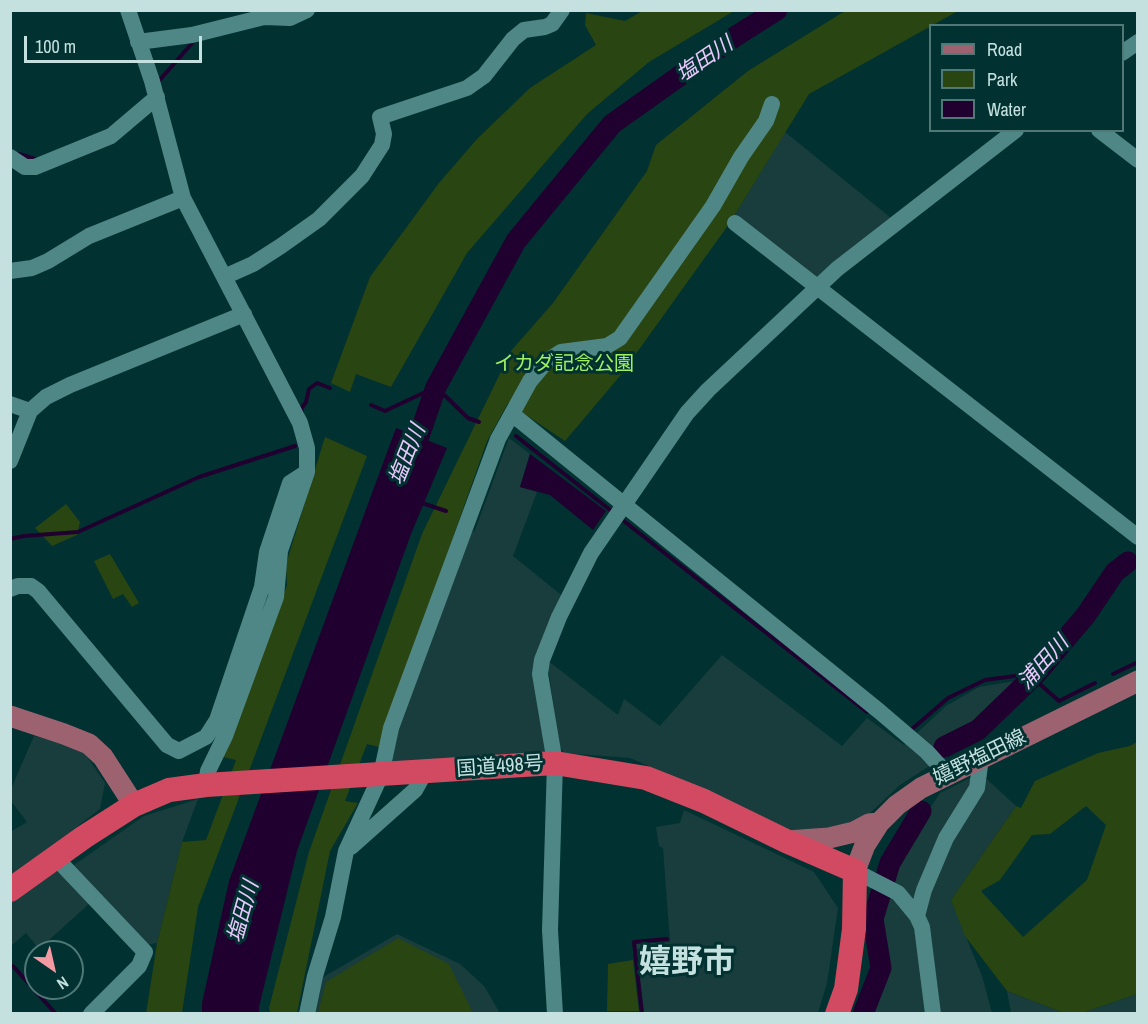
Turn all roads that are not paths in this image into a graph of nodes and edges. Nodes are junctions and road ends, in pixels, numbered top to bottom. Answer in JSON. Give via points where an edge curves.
{"nodes":[{"id":1,"x":128,"y":10,"type":"edge"},
{"id":2,"x":307,"y":10,"type":"edge"},
{"id":3,"x":562,"y":10,"type":"edge"},
{"id":4,"x":138,"y":42,"type":"junction"},
{"id":5,"x":1137,"y":42,"type":"edge"},
{"id":6,"x":1124,"y":52,"type":"edge"},
{"id":7,"x":154,"y":89,"type":"junction"},
{"id":8,"x":772,"y":104,"type":"dead end"},
{"id":9,"x":1013,"y":132,"type":"edge"},
{"id":10,"x":1102,"y":132,"type":"edge"},
{"id":11,"x":10,"y":157,"type":"edge"},
{"id":12,"x":1137,"y":160,"type":"edge"},
{"id":13,"x":183,"y":198,"type":"junction"},
{"id":14,"x":735,"y":223,"type":"dead end"},
{"id":15,"x":10,"y":271,"type":"edge"},
{"id":16,"x":224,"y":277,"type":"junction"},
{"id":17,"x":817,"y":286,"type":"junction"},
{"id":18,"x":244,"y":314,"type":"junction"},
{"id":19,"x":10,"y":404,"type":"edge"},
{"id":20,"x":30,"y":411,"type":"junction"},
{"id":21,"x":512,"y":414,"type":"junction"},
{"id":22,"x":10,"y":461,"type":"edge"},
{"id":23,"x":307,"y":472,"type":"junction"},
{"id":24,"x":619,"y":511,"type":"junction"},
{"id":25,"x":1137,"y":537,"type":"edge"},
{"id":26,"x":10,"y":589,"type":"edge"},
{"id":27,"x":1137,"y":681,"type":"edge"},
{"id":28,"x":10,"y":716,"type":"edge"},
{"id":29,"x":981,"y":758,"type":"junction"},
{"id":30,"x":555,"y":763,"type":"junction"},
{"id":31,"x":425,"y":772,"type":"junction"},
{"id":32,"x":947,"y":774,"type":"junction"},
{"id":33,"x":381,"y":775,"type":"junction"},
{"id":34,"x":206,"y":785,"type":"junction"},
{"id":35,"x":135,"y":805,"type":"junction"},
{"id":36,"x":879,"y":823,"type":"junction"},
{"id":37,"x":786,"y":842,"type":"junction"},
{"id":38,"x":346,"y":852,"type":"junction"},
{"id":39,"x":55,"y":857,"type":"junction"},
{"id":40,"x":855,"y":871,"type":"junction"},
{"id":41,"x":10,"y":890,"type":"edge"},
{"id":42,"x":916,"y":916,"type":"junction"},
{"id":43,"x":91,"y":1014,"type":"edge"},
{"id":44,"x":307,"y":1014,"type":"edge"},
{"id":45,"x":555,"y":1014,"type":"edge"},
{"id":46,"x":837,"y":1014,"type":"edge"},
{"id":47,"x":933,"y":1014,"type":"edge"}],
"edges":[{"from":1,"to":4,"type":"street"},
{"from":2,"to":4,"type":"street","via":[[290,18],[264,17],[192,35]]},
{"from":3,"to":16,"type":"street","via":[[552,24],[524,30],[513,39],[484,76],[467,88],[380,117],[382,145],[362,176],[319,219],[253,264]]},
{"from":4,"to":7,"type":"street"},
{"from":5,"to":6,"type":"street"},
{"from":7,"to":11,"type":"street","via":[[111,136],[35,167],[25,167]]},
{"from":7,"to":13,"type":"street"},
{"from":8,"to":21,"type":"street","via":[[712,206],[620,338],[607,346],[561,352],[546,362]]},
{"from":9,"to":17,"type":"street"},
{"from":10,"to":12,"type":"street"},
{"from":13,"to":15,"type":"street","via":[[88,236],[48,261]]},
{"from":13,"to":16,"type":"street"},
{"from":14,"to":17,"type":"street"},
{"from":16,"to":18,"type":"street"},
{"from":17,"to":24,"type":"street","via":[[687,412]]},
{"from":17,"to":25,"type":"street"},
{"from":18,"to":20,"type":"street","via":[[70,385],[46,397]]},
{"from":18,"to":23,"type":"street","via":[[300,423],[307,448]]},
{"from":19,"to":20,"type":"street"},
{"from":20,"to":22,"type":"street"},
{"from":21,"to":24,"type":"street"},
{"from":21,"to":33,"type":"street","via":[[498,439],[391,728]]},
{"from":23,"to":26,"type":"street","via":[[290,483],[267,552],[262,587],[217,720],[207,736],[179,751],[167,745],[38,591],[31,586]]},
{"from":23,"to":34,"type":"street","via":[[280,551],[276,597],[225,736],[208,771]]},
{"from":24,"to":30,"type":"street","via":[[591,553],[542,660],[540,674]]},
{"from":24,"to":32,"type":"street","via":[[879,711]]},
{"from":27,"to":29,"type":"main road","name":"嬉野塩田線"},
{"from":28,"to":35,"type":"main road","via":[[88,744],[103,757]]},
{"from":29,"to":32,"type":"main road","name":"嬉野塩田線"},
{"from":29,"to":42,"type":"street","via":[[976,788],[946,838]]},
{"from":30,"to":31,"type":"highway","name":"国道498号"},
{"from":30,"to":37,"type":"highway","name":"国道498号","via":[[646,778],[704,801]]},
{"from":30,"to":45,"type":"street","via":[[550,930]]},
{"from":31,"to":33,"type":"highway","name":"国道498号"},
{"from":31,"to":38,"type":"street","via":[[415,790]]},
{"from":32,"to":36,"type":"main road","name":"嬉野塩田線","via":[[897,805]]},
{"from":33,"to":34,"type":"highway","name":"国道498号"},
{"from":33,"to":38,"type":"street"},
{"from":34,"to":35,"type":"highway","name":"国道498号","via":[[169,790]]},
{"from":35,"to":39,"type":"highway","name":"国道498号"},
{"from":36,"to":37,"type":"main road","via":[[830,838]]},
{"from":36,"to":40,"type":"main road","name":"嬉野塩田線"},
{"from":37,"to":40,"type":"highway","name":"国道498号"},
{"from":38,"to":44,"type":"street"},
{"from":39,"to":41,"type":"highway","name":"国道498号"},
{"from":39,"to":43,"type":"street","via":[[145,952],[139,966]]},
{"from":40,"to":42,"type":"street","via":[[898,893]]},
{"from":40,"to":46,"type":"highway","via":[[854,929],[846,989]]},
{"from":42,"to":47,"type":"street","via":[[922,927]]}]}
